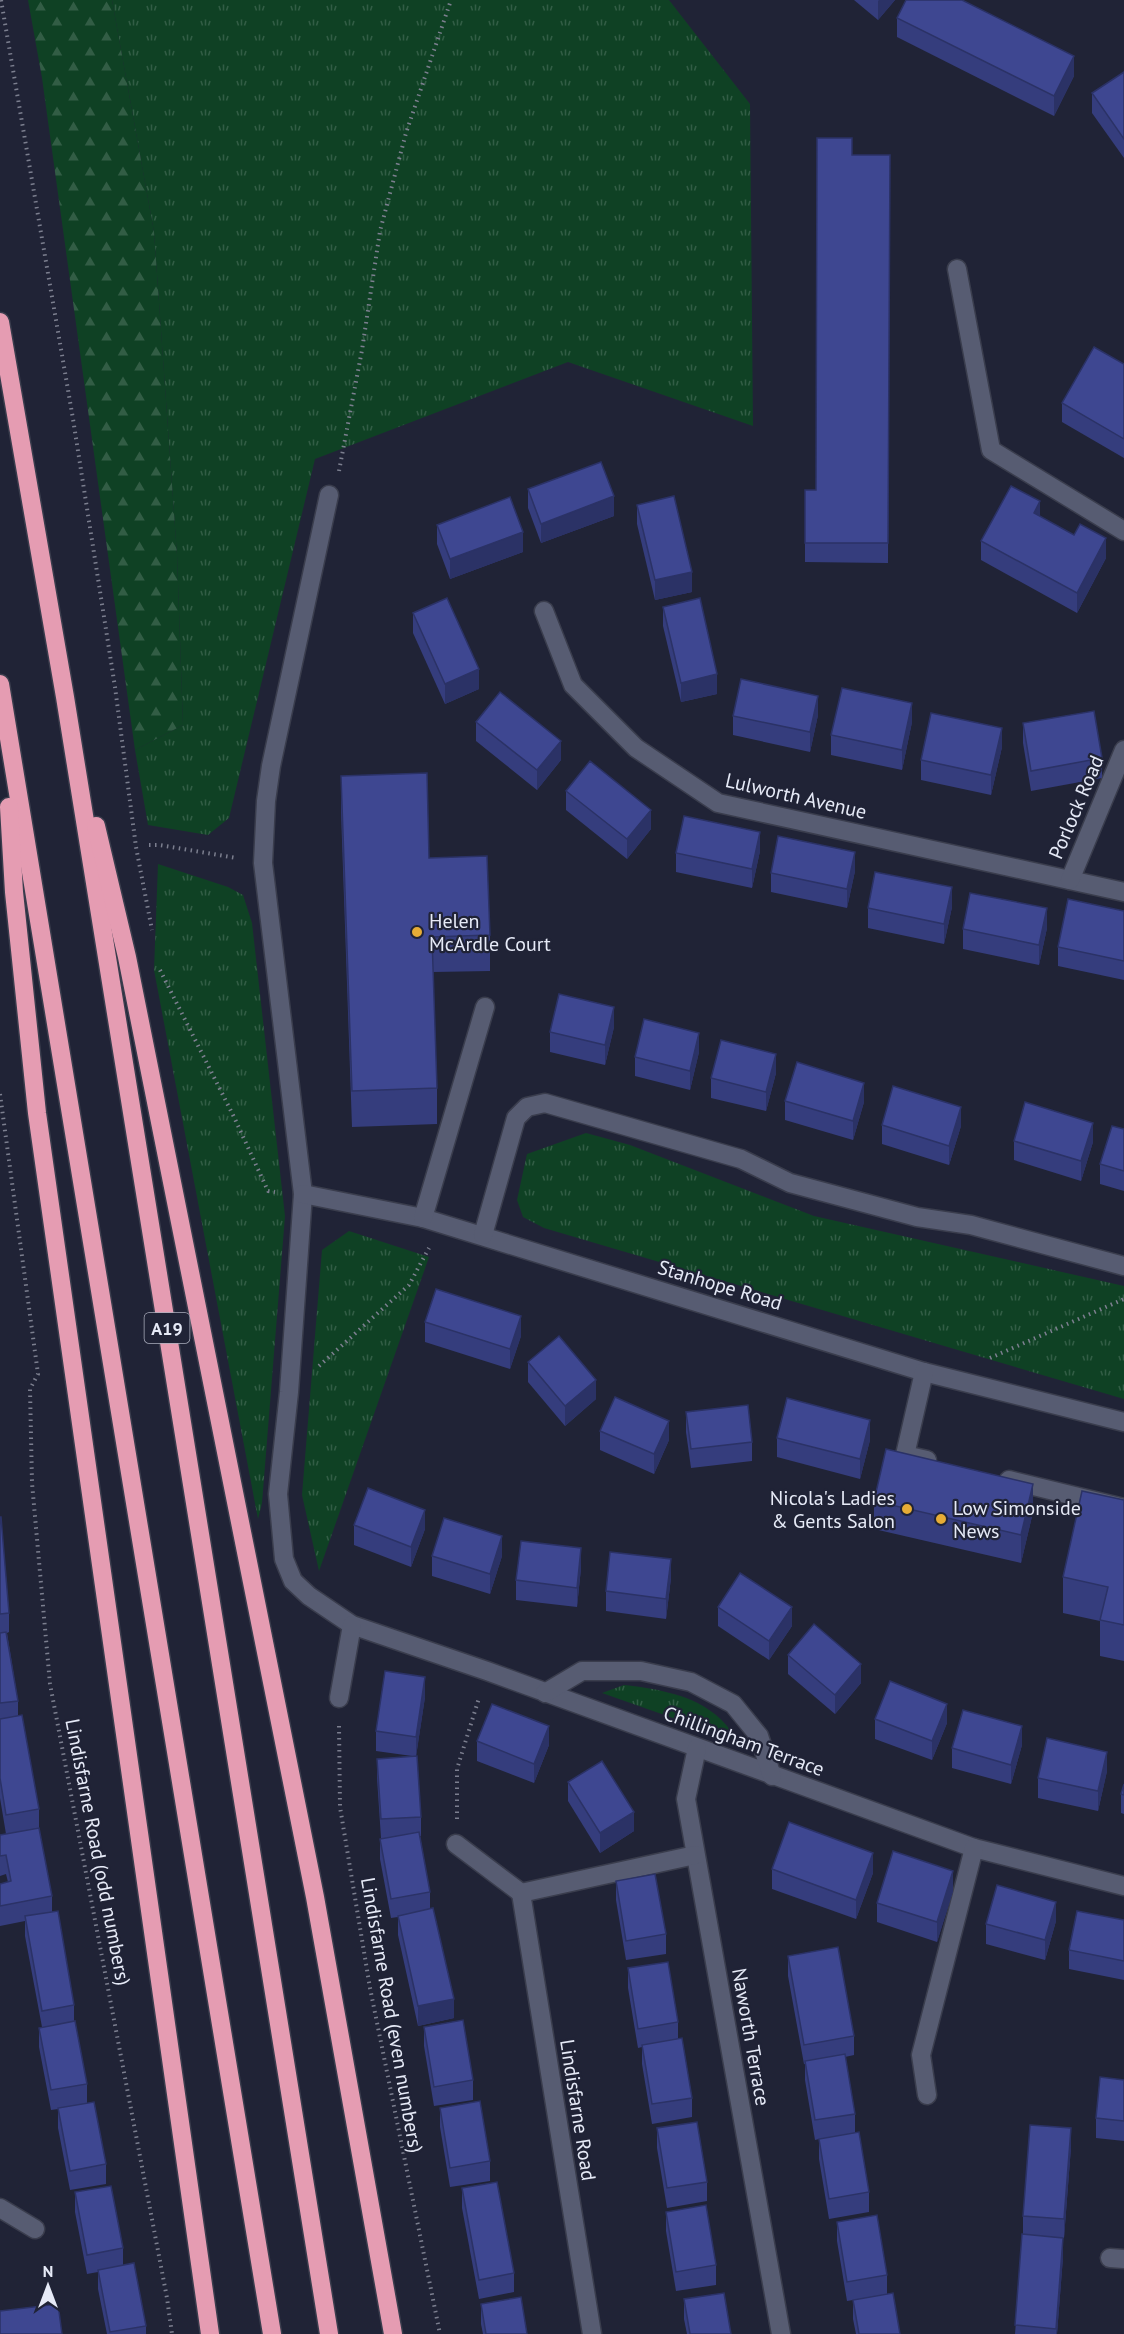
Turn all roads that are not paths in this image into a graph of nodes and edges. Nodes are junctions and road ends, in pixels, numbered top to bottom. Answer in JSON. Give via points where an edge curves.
{"nodes":[{"id":1,"x":957,"y":269,"type":"dead end"},
{"id":2,"x":0,"y":322,"type":"edge"},
{"id":3,"x":328,"y":495,"type":"road end"},
{"id":4,"x":1124,"y":531,"type":"edge"},
{"id":5,"x":544,"y":611,"type":"dead end"},
{"id":6,"x":0,"y":684,"type":"edge"},
{"id":7,"x":65,"y":697,"type":"junction"},
{"id":8,"x":3,"y":710,"type":"junction"},
{"id":9,"x":1124,"y":750,"type":"edge"},
{"id":10,"x":1070,"y":880,"type":"junction"},
{"id":11,"x":1124,"y":892,"type":"edge"},
{"id":12,"x":485,"y":1006,"type":"dead end"},
{"id":13,"x":303,"y":1194,"type":"junction"},
{"id":14,"x":430,"y":1220,"type":"junction"},
{"id":15,"x":483,"y":1235,"type":"junction"},
{"id":16,"x":1124,"y":1266,"type":"edge"},
{"id":17,"x":924,"y":1372,"type":"junction"},
{"id":18,"x":1124,"y":1422,"type":"edge"},
{"id":19,"x":940,"y":1464,"type":"edge"},
{"id":20,"x":997,"y":1478,"type":"edge"},
{"id":21,"x":1124,"y":1508,"type":"edge"},
{"id":22,"x":352,"y":1625,"type":"junction"},
{"id":23,"x":546,"y":1693,"type":"junction"},
{"id":24,"x":339,"y":1698,"type":"road end"},
{"id":25,"x":697,"y":1748,"type":"junction"},
{"id":26,"x":772,"y":1776,"type":"junction"},
{"id":27,"x":456,"y":1844,"type":"road end"},
{"id":28,"x":974,"y":1848,"type":"junction"},
{"id":29,"x":695,"y":1855,"type":"junction"},
{"id":30,"x":1124,"y":1886,"type":"edge"},
{"id":31,"x":521,"y":1893,"type":"junction"},
{"id":32,"x":927,"y":2096,"type":"dead end"},
{"id":33,"x":0,"y":2208,"type":"edge"},
{"id":34,"x":35,"y":2229,"type":"dead end"},
{"id":35,"x":210,"y":2334,"type":"edge"},
{"id":36,"x":272,"y":2334,"type":"edge"},
{"id":37,"x":329,"y":2334,"type":"edge"},
{"id":38,"x":393,"y":2334,"type":"edge"},
{"id":39,"x":592,"y":2334,"type":"edge"},
{"id":40,"x":781,"y":2334,"type":"edge"}],
"edges":[{"from":1,"to":4,"type":"street","via":[[991,450]]},
{"from":2,"to":7,"type":"highway","number":"A19"},
{"from":3,"to":13,"type":"street","name":"Chillingham Terrace","via":[[271,766],[263,863]]},
{"from":5,"to":10,"type":"street","name":"Lulworth Avenue","via":[[573,685],[636,748],[718,803]]},
{"from":6,"to":8,"type":"highway"},
{"from":7,"to":37,"type":"highway","number":"A19"},
{"from":7,"to":38,"type":"highway","via":[[127,957],[178,1208],[315,1897]]},
{"from":8,"to":35,"type":"highway","via":[[14,892],[37,1113]]},
{"from":8,"to":36,"type":"highway"},
{"from":9,"to":10,"type":"street","name":"Porlock Road"},
{"from":10,"to":11,"type":"street","name":"Lulworth Avenue"},
{"from":12,"to":14,"type":"street"},
{"from":13,"to":14,"type":"street","name":"Stanhope Road"},
{"from":13,"to":22,"type":"street","name":"Chillingham Terrace","via":[[278,1494],[284,1558],[293,1581]]},
{"from":14,"to":15,"type":"street","name":"Stanhope Road"},
{"from":15,"to":16,"type":"street","via":[[516,1118],[527,1107],[545,1103],[741,1158],[790,1183]]},
{"from":15,"to":17,"type":"street","name":"Stanhope Road"},
{"from":17,"to":18,"type":"street","name":"Stanhope Road"},
{"from":17,"to":19,"type":"street","via":[[905,1455]]},
{"from":20,"to":21,"type":"street"},
{"from":22,"to":23,"type":"street","name":"Chillingham Terrace"},
{"from":22,"to":24,"type":"street"},
{"from":23,"to":25,"type":"street","name":"Chillingham Terrace"},
{"from":23,"to":26,"type":"street","via":[[582,1671],[641,1671],[691,1682],[734,1704],[759,1736]]},
{"from":25,"to":26,"type":"street","name":"Chillingham Terrace"},
{"from":25,"to":29,"type":"street","name":"Naworth Terrace","via":[[686,1799]]},
{"from":26,"to":28,"type":"street","name":"Chillingham Terrace"},
{"from":27,"to":31,"type":"street"},
{"from":28,"to":30,"type":"street","name":"Chillingham Terrace"},
{"from":28,"to":32,"type":"street","via":[[921,2055]]},
{"from":29,"to":31,"type":"street"},
{"from":29,"to":40,"type":"street","name":"Naworth Terrace"},
{"from":31,"to":39,"type":"street","name":"Lindisfarne Road"},
{"from":33,"to":34,"type":"street"}]}
